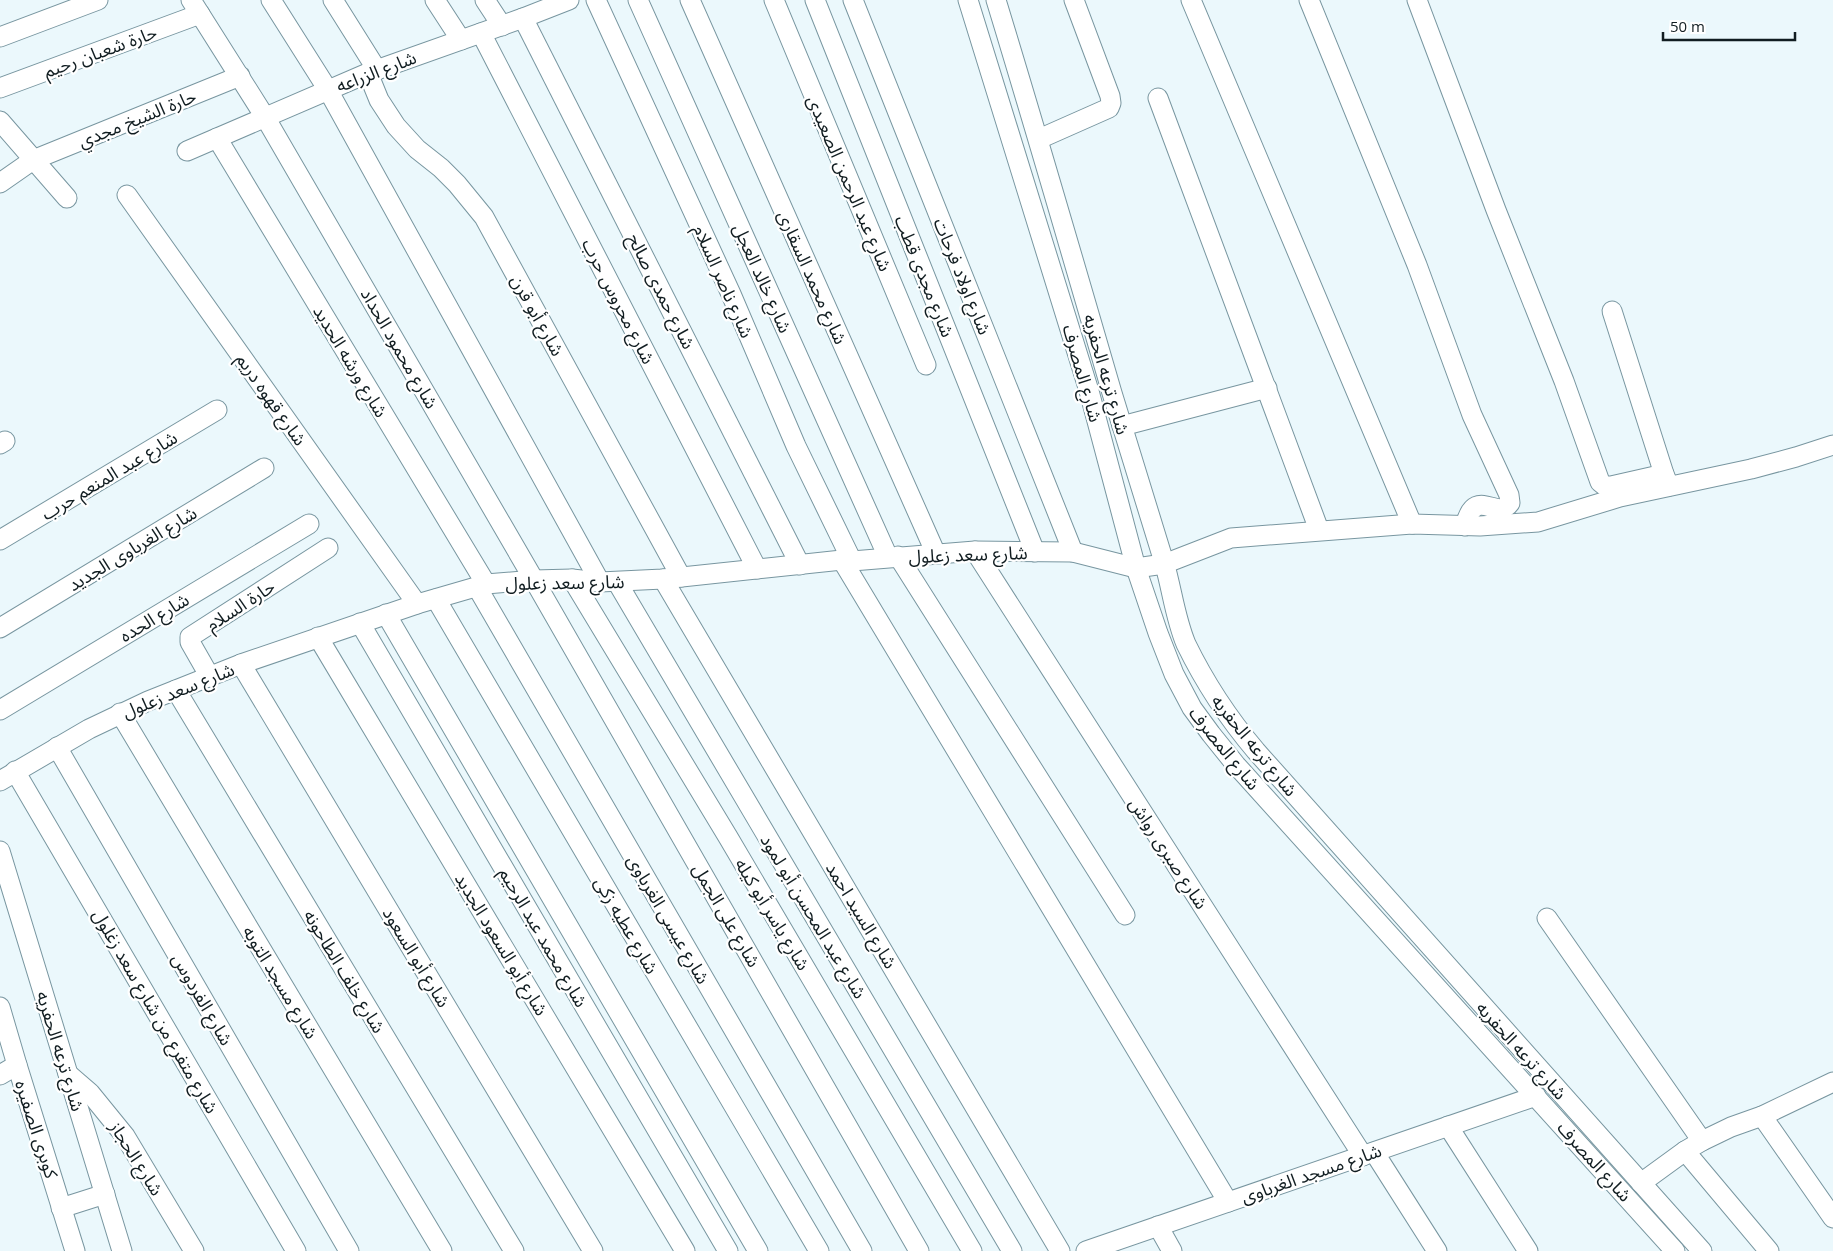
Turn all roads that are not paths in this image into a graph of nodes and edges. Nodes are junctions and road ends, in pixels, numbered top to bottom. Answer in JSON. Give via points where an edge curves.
{"nodes":[{"id":1,"x":98,"y":0,"type":"edge"},
{"id":2,"x":270,"y":0,"type":"edge"},
{"id":3,"x":333,"y":0,"type":"edge"},
{"id":4,"x":435,"y":0,"type":"edge"},
{"id":5,"x":486,"y":0,"type":"edge"},
{"id":6,"x":569,"y":0,"type":"edge"},
{"id":7,"x":596,"y":0,"type":"edge"},
{"id":8,"x":638,"y":0,"type":"edge"},
{"id":9,"x":690,"y":0,"type":"edge"},
{"id":10,"x":774,"y":0,"type":"edge"},
{"id":11,"x":815,"y":0,"type":"edge"},
{"id":12,"x":853,"y":0,"type":"edge"},
{"id":13,"x":968,"y":0,"type":"edge"},
{"id":14,"x":996,"y":0,"type":"edge"},
{"id":15,"x":1074,"y":0,"type":"edge"},
{"id":16,"x":1191,"y":0,"type":"edge"},
{"id":17,"x":1309,"y":0,"type":"edge"},
{"id":18,"x":1417,"y":0,"type":"edge"},
{"id":19,"x":196,"y":7,"type":"edge"},
{"id":20,"x":523,"y":18,"type":"junction"},
{"id":21,"x":502,"y":26,"type":"junction"},
{"id":22,"x":481,"y":33,"type":"junction"},
{"id":23,"x":0,"y":37,"type":"edge"},
{"id":24,"x":461,"y":40,"type":"junction"},
{"id":25,"x":372,"y":72,"type":"junction"},
{"id":26,"x":240,"y":76,"type":"junction"},
{"id":27,"x":0,"y":88,"type":"edge"},
{"id":28,"x":328,"y":90,"type":"junction"},
{"id":29,"x":1158,"y":98,"type":"dead end"},
{"id":30,"x":265,"y":117,"type":"junction"},
{"id":31,"x":0,"y":121,"type":"edge"},
{"id":32,"x":217,"y":138,"type":"junction"},
{"id":33,"x":1039,"y":140,"type":"junction"},
{"id":34,"x":187,"y":151,"type":"dead end"},
{"id":35,"x":34,"y":160,"type":"junction"},
{"id":36,"x":0,"y":183,"type":"edge"},
{"id":37,"x":127,"y":195,"type":"dead end"},
{"id":38,"x":67,"y":198,"type":"dead end"},
{"id":39,"x":1612,"y":311,"type":"dead end"},
{"id":40,"x":926,"y":365,"type":"dead end"},
{"id":41,"x":1266,"y":388,"type":"junction"},
{"id":42,"x":217,"y":410,"type":"dead end"},
{"id":43,"x":1122,"y":426,"type":"junction"},
{"id":44,"x":1833,"y":446,"type":"edge"},
{"id":45,"x":264,"y":468,"type":"dead end"},
{"id":46,"x":1666,"y":480,"type":"junction"},
{"id":47,"x":309,"y":524,"type":"dead end"},
{"id":48,"x":1412,"y":524,"type":"junction"},
{"id":49,"x":1465,"y":526,"type":"junction"},
{"id":50,"x":1319,"y":530,"type":"junction"},
{"id":51,"x":0,"y":540,"type":"edge"},
{"id":52,"x":328,"y":548,"type":"dead end"},
{"id":53,"x":975,"y":551,"type":"junction"},
{"id":54,"x":1035,"y":552,"type":"junction"},
{"id":55,"x":1073,"y":552,"type":"junction"},
{"id":56,"x":936,"y":554,"type":"junction"},
{"id":57,"x":893,"y":557,"type":"junction"},
{"id":58,"x":847,"y":560,"type":"junction"},
{"id":59,"x":1164,"y":564,"type":"junction"},
{"id":60,"x":800,"y":565,"type":"junction"},
{"id":61,"x":1136,"y":568,"type":"junction"},
{"id":62,"x":757,"y":569,"type":"junction"},
{"id":63,"x":672,"y":578,"type":"junction"},
{"id":64,"x":572,"y":579,"type":"junction"},
{"id":65,"x":534,"y":580,"type":"junction"},
{"id":66,"x":608,"y":582,"type":"junction"},
{"id":67,"x":481,"y":586,"type":"junction"},
{"id":68,"x":436,"y":599,"type":"junction"},
{"id":69,"x":417,"y":604,"type":"junction"},
{"id":70,"x":386,"y":614,"type":"junction"},
{"id":71,"x":360,"y":623,"type":"junction"},
{"id":72,"x":0,"y":628,"type":"edge"},
{"id":73,"x":318,"y":638,"type":"junction"},
{"id":74,"x":241,"y":664,"type":"junction"},
{"id":75,"x":210,"y":677,"type":"junction"},
{"id":76,"x":176,"y":690,"type":"junction"},
{"id":77,"x":0,"y":710,"type":"edge"},
{"id":78,"x":120,"y":713,"type":"junction"},
{"id":79,"x":57,"y":747,"type":"junction"},
{"id":80,"x":8,"y":776,"type":"edge"},
{"id":81,"x":0,"y":851,"type":"edge"},
{"id":82,"x":1125,"y":916,"type":"dead end"},
{"id":83,"x":1547,"y":918,"type":"dead end"},
{"id":84,"x":0,"y":1007,"type":"edge"},
{"id":85,"x":16,"y":1065,"type":"junction"},
{"id":86,"x":68,"y":1074,"type":"junction"},
{"id":87,"x":0,"y":1075,"type":"edge"},
{"id":88,"x":1833,"y":1082,"type":"edge"},
{"id":89,"x":1536,"y":1096,"type":"junction"},
{"id":90,"x":1762,"y":1116,"type":"junction"},
{"id":91,"x":1448,"y":1126,"type":"junction"},
{"id":92,"x":1702,"y":1142,"type":"junction"},
{"id":93,"x":1685,"y":1151,"type":"junction"},
{"id":94,"x":1369,"y":1154,"type":"junction"},
{"id":95,"x":1641,"y":1183,"type":"junction"},
{"id":96,"x":105,"y":1194,"type":"junction"},
{"id":97,"x":1228,"y":1202,"type":"junction"},
{"id":98,"x":62,"y":1208,"type":"junction"},
{"id":99,"x":1833,"y":1218,"type":"edge"},
{"id":100,"x":1158,"y":1226,"type":"junction"},
{"id":101,"x":75,"y":1251,"type":"edge"},
{"id":102,"x":122,"y":1251,"type":"edge"},
{"id":103,"x":194,"y":1251,"type":"edge"},
{"id":104,"x":296,"y":1251,"type":"edge"},
{"id":105,"x":349,"y":1251,"type":"edge"},
{"id":106,"x":442,"y":1251,"type":"edge"},
{"id":107,"x":514,"y":1251,"type":"edge"},
{"id":108,"x":593,"y":1251,"type":"edge"},
{"id":109,"x":685,"y":1251,"type":"edge"},
{"id":110,"x":728,"y":1251,"type":"edge"},
{"id":111,"x":758,"y":1251,"type":"edge"},
{"id":112,"x":819,"y":1251,"type":"edge"},
{"id":113,"x":862,"y":1251,"type":"edge"},
{"id":114,"x":919,"y":1251,"type":"edge"},
{"id":115,"x":972,"y":1251,"type":"edge"},
{"id":116,"x":1012,"y":1251,"type":"edge"},
{"id":117,"x":1060,"y":1251,"type":"edge"},
{"id":118,"x":1086,"y":1251,"type":"edge"},
{"id":119,"x":1172,"y":1251,"type":"edge"},
{"id":120,"x":1437,"y":1251,"type":"edge"},
{"id":121,"x":1528,"y":1251,"type":"edge"},
{"id":122,"x":1675,"y":1251,"type":"edge"},
{"id":123,"x":1702,"y":1251,"type":"edge"},
{"id":124,"x":1769,"y":1251,"type":"edge"}],
"edges":[{"from":1,"to":23,"type":"street"},
{"from":2,"to":28,"type":"street","name":"شارع عبد المحسن أبو لمود"},
{"from":3,"to":25,"type":"street","name":"شارع أبو قرن"},
{"from":4,"to":24,"type":"street"},
{"from":5,"to":21,"type":"street"},
{"from":6,"to":20,"type":"street","name":"شارع الزراعه"},
{"from":7,"to":58,"type":"street","name":"شارع ناصر السلام","via":[[731,294]]},
{"from":8,"to":57,"type":"street","name":"شارع خالد العجل"},
{"from":9,"to":56,"type":"street","name":"شارع محمد السقارى"},
{"from":10,"to":40,"type":"street","name":"شارع عبد الرحمن الصعيدى"},
{"from":11,"to":54,"type":"street","name":"شارع مجدى قطب"},
{"from":12,"to":55,"type":"street","name":"شارع اولاد فرحات"},
{"from":13,"to":61,"type":"street","name":"شارع المصرف","via":[[1089,391]]},
{"from":14,"to":33,"type":"street","name":"شارع ترعه الحفريه"},
{"from":15,"to":33,"type":"street","via":[[1111,103],[1109,108]]},
{"from":16,"to":48,"type":"street"},
{"from":17,"to":49,"type":"street","via":[[1417,265],[1472,415],[1509,496],[1510,503],[1503,509],[1479,505],[1472,508]]},
{"from":18,"to":46,"type":"street","via":[[1600,482],[1611,486]]},
{"from":19,"to":26,"type":"street","name":"شارع محمود الحداد"},
{"from":19,"to":27,"type":"street","name":"حارة شعبان رحيم"},
{"from":20,"to":21,"type":"street","name":"شارع الزراعه"},
{"from":20,"to":60,"type":"street","name":"شارع حمدى صالح"},
{"from":21,"to":22,"type":"street","name":"شارع الزراعه"},
{"from":22,"to":24,"type":"street","name":"شارع الزراعه"},
{"from":22,"to":62,"type":"street","name":"شارع محروس حرب"},
{"from":24,"to":25,"type":"street","name":"شارع الزراعه"},
{"from":25,"to":28,"type":"street","name":"شارع الزراعه"},
{"from":25,"to":63,"type":"street","name":"شارع أبو قرن","via":[[379,100],[396,126],[457,184],[484,217]]},
{"from":26,"to":30,"type":"street","name":"شارع محمود الحداد"},
{"from":26,"to":35,"type":"street","name":"حارة الشيخ مجدي"},
{"from":28,"to":30,"type":"street","name":"شارع الزراعه"},
{"from":28,"to":66,"type":"street","name":"شارع عبد المحسن أبو لمود"},
{"from":29,"to":41,"type":"street"},
{"from":30,"to":32,"type":"street","name":"شارع الزراعه"},
{"from":30,"to":65,"type":"street","name":"شارع محمود الحداد"},
{"from":31,"to":35,"type":"street"},
{"from":32,"to":34,"type":"street","name":"شارع الزراعه"},
{"from":32,"to":67,"type":"street","name":"شارع ورشه الحديد"},
{"from":33,"to":43,"type":"street","name":"شارع ترعه الحفريه"},
{"from":35,"to":36,"type":"street","name":"حارة الشيخ مجدي"},
{"from":35,"to":38,"type":"street"},
{"from":37,"to":69,"type":"street","name":"شارع قهوه دريم"},
{"from":39,"to":46,"type":"street"},
{"from":41,"to":43,"type":"street"},
{"from":41,"to":50,"type":"street"},
{"from":42,"to":51,"type":"street","name":"شارع عبد المنعم حرب"},
{"from":43,"to":59,"type":"street","name":"شارع ترعه الحفريه"},
{"from":44,"to":46,"type":"street","via":[[1751,468]]},
{"from":45,"to":72,"type":"street","name":"شارع الغرباوى الجديد"},
{"from":46,"to":49,"type":"street","via":[[1538,522]]},
{"from":47,"to":77,"type":"street","name":"شارع الحده"},
{"from":48,"to":49,"type":"street"},
{"from":48,"to":50,"type":"street"},
{"from":50,"to":59,"type":"street","via":[[1231,538]]},
{"from":52,"to":75,"type":"street","name":"حارة السلام","via":[[190,638]]},
{"from":53,"to":54,"type":"street","name":"شارع سعد زعلول"},
{"from":53,"to":56,"type":"street","name":"شارع سعد زعلول"},
{"from":53,"to":94,"type":"street","name":"شارع صبرى رواش"},
{"from":54,"to":55,"type":"street","name":"شارع سعد زعلول"},
{"from":55,"to":61,"type":"street","name":"شارع سعد زعلول"},
{"from":56,"to":57,"type":"street","name":"شارع سعد زعلول"},
{"from":57,"to":58,"type":"street","name":"شارع سعد زعلول"},
{"from":57,"to":82,"type":"street","name":"شارع خالد العجل"},
{"from":58,"to":60,"type":"street","name":"شارع سعد زعلول"},
{"from":58,"to":97,"type":"street","name":"شارع ناصر السلام"},
{"from":59,"to":61,"type":"street"},
{"from":59,"to":95,"type":"street","name":"شارع ترعه الحفريه","via":[[1186,642],[1214,696],[1236,727]]},
{"from":60,"to":62,"type":"street","name":"شارع سعد زعلول"},
{"from":61,"to":89,"type":"street","name":"شارع المصرف","via":[[1174,674],[1210,734]]},
{"from":62,"to":63,"type":"street","name":"شارع سعد زعلول"},
{"from":63,"to":66,"type":"street","name":"شارع سعد زعلول"},
{"from":63,"to":117,"type":"street","name":"شارع السيد احمد"},
{"from":64,"to":65,"type":"street","name":"شارع سعد زعلول"},
{"from":64,"to":66,"type":"street","name":"شارع سعد زعلول"},
{"from":64,"to":115,"type":"street","name":"شارع ياسر أبو كيله"},
{"from":65,"to":67,"type":"street","name":"شارع سعد زعلول"},
{"from":65,"to":114,"type":"street","name":"شارع على الجمل"},
{"from":66,"to":116,"type":"street","name":"شارع عبد المحسن أبو لمود"},
{"from":67,"to":68,"type":"street","name":"شارع سعد زعلول"},
{"from":67,"to":113,"type":"street","name":"شارع عيسى الغرباوى"},
{"from":68,"to":69,"type":"street","name":"شارع سعد زعلول"},
{"from":68,"to":112,"type":"street","name":"شارع عطيه زكى"},
{"from":69,"to":70,"type":"street","name":"شارع سعد زعلول"},
{"from":70,"to":71,"type":"street","name":"شارع سعد زعلول"},
{"from":70,"to":111,"type":"street"},
{"from":71,"to":73,"type":"street","name":"شارع سعد زعلول"},
{"from":71,"to":110,"type":"street","name":"شارع محمد عبد الرحيم"},
{"from":73,"to":74,"type":"street","name":"شارع سعد زعلول"},
{"from":73,"to":109,"type":"street","name":"شارع أبو السعود الجديد"},
{"from":74,"to":75,"type":"street","name":"شارع سعد زعلول"},
{"from":74,"to":108,"type":"street","name":"شارع أبو السعود"},
{"from":75,"to":76,"type":"street","name":"شارع سعد زعلول"},
{"from":76,"to":78,"type":"street","name":"شارع سعد زعلول"},
{"from":76,"to":107,"type":"street","name":"شارع خلف الطاحونه"},
{"from":78,"to":79,"type":"street","name":"شارع سعد زعلول"},
{"from":78,"to":106,"type":"street","name":"شارع مسجد التوبه"},
{"from":79,"to":80,"type":"street","name":"شارع سعد زعلول"},
{"from":79,"to":105,"type":"street","name":"شارع الفردوس"},
{"from":80,"to":104,"type":"street","name":"شارع متفرع من شارع سعد زغلول"},
{"from":81,"to":86,"type":"street","name":"شارع ترعه الحفريه"},
{"from":83,"to":92,"type":"street"},
{"from":84,"to":85,"type":"street","name":"كوبرى الصفيره"},
{"from":85,"to":87,"type":"street"},
{"from":85,"to":98,"type":"street","name":"كوبرى الصفيره"},
{"from":86,"to":96,"type":"street","name":"شارع ترعه الحفريه"},
{"from":86,"to":103,"type":"street","name":"شارع الحجاز","via":[[90,1093],[125,1136]]},
{"from":88,"to":90,"type":"street"},
{"from":89,"to":91,"type":"street","name":"شارع مسجد الغرباوى"},
{"from":89,"to":122,"type":"street","name":"شارع المصرف"},
{"from":90,"to":92,"type":"street"},
{"from":90,"to":99,"type":"street"},
{"from":91,"to":94,"type":"street","name":"شارع مسجد الغرباوى"},
{"from":91,"to":121,"type":"street"},
{"from":92,"to":93,"type":"street"},
{"from":93,"to":95,"type":"street"},
{"from":93,"to":124,"type":"street"},
{"from":94,"to":97,"type":"street","name":"شارع مسجد الغرباوى"},
{"from":94,"to":120,"type":"street","name":"شارع صبرى رواش"},
{"from":95,"to":123,"type":"street","name":"شارع ترعه الحفريه"},
{"from":96,"to":98,"type":"street"},
{"from":96,"to":102,"type":"street","name":"شارع ترعه الحفريه"},
{"from":97,"to":100,"type":"street","name":"شارع مسجد الغرباوى"},
{"from":98,"to":101,"type":"street","name":"كوبرى الصفيره"},
{"from":100,"to":118,"type":"street","name":"شارع مسجد الغرباوى"},
{"from":100,"to":119,"type":"street"}]}
